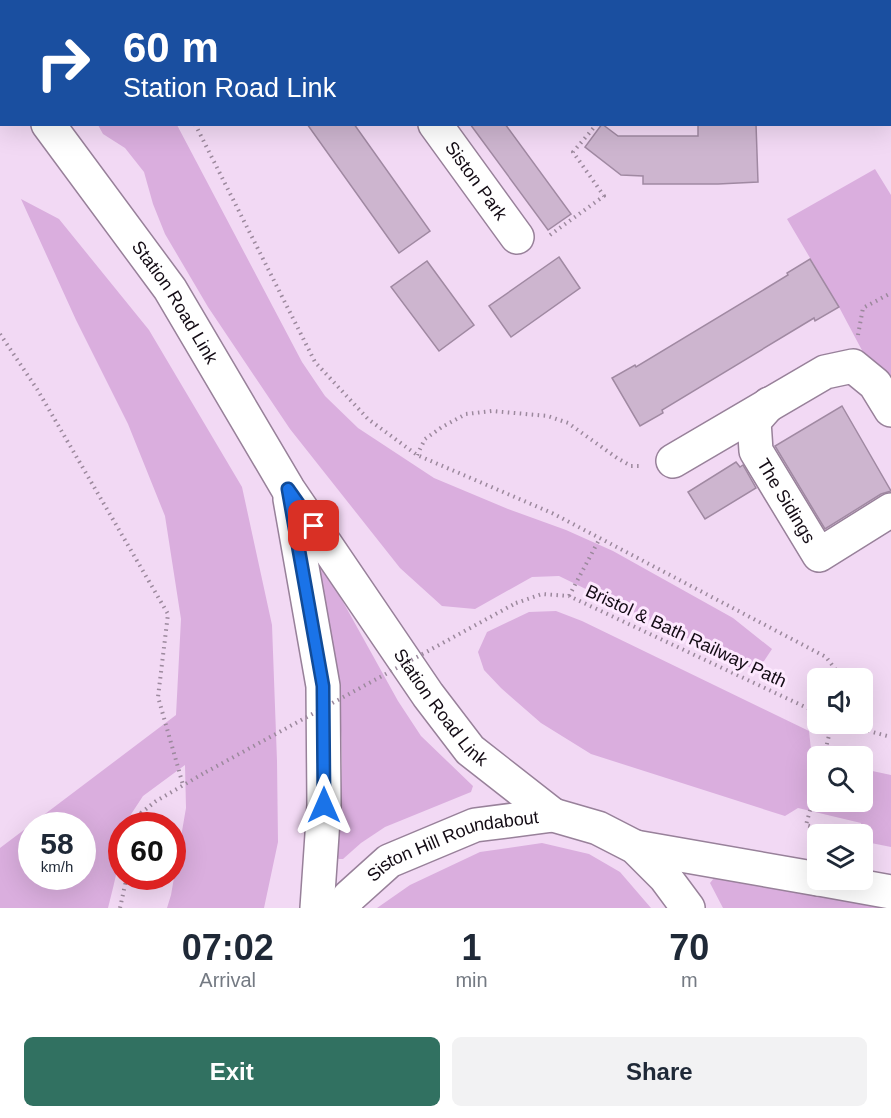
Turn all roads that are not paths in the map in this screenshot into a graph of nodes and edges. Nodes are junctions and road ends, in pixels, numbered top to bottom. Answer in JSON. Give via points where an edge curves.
{"nodes":[{"id":1,"x":49,"y":126,"type":"edge"},
{"id":2,"x":436,"y":126,"type":"edge"},
{"id":3,"x":516,"y":237,"type":"road end"},
{"id":4,"x":770,"y":404,"type":"junction"},
{"id":5,"x":891,"y":410,"type":"edge"},
{"id":6,"x":673,"y":461,"type":"road end"},
{"id":7,"x":288,"y":489,"type":"junction"},
{"id":8,"x":891,"y":510,"type":"edge"},
{"id":9,"x":553,"y":815,"type":"junction"},
{"id":10,"x":635,"y":847,"type":"junction"},
{"id":11,"x":807,"y":877,"type":"edge"},
{"id":12,"x":873,"y":889,"type":"edge"},
{"id":13,"x":891,"y":892,"type":"edge"},
{"id":14,"x":317,"y":908,"type":"edge"},
{"id":15,"x":343,"y":908,"type":"edge"},
{"id":16,"x":688,"y":908,"type":"edge"}],
"edges":[{"from":1,"to":7,"type":"main road","name":"Station Road Link","via":[[170,289]]},
{"from":2,"to":3,"type":"main road","name":"Siston Park"},
{"from":4,"to":5,"type":"main road","name":"The Sidings","via":[[825,372],[853,366],[875,384]]},
{"from":4,"to":6,"type":"main road","name":"The Sidings"},
{"from":4,"to":8,"type":"main road","name":"The Sidings","via":[[754,421],[756,451],[819,555]]},
{"from":7,"to":9,"type":"main road","name":"Station Road Link","via":[[470,750]]},
{"from":7,"to":14,"type":"main road","name":"Station Road Link","via":[[323,686],[324,805]]},
{"from":9,"to":10,"type":"main road","name":"Siston Hill Roundabout","via":[[598,828]]},
{"from":9,"to":15,"type":"main road","name":"Siston Hill Roundabout","via":[[475,825],[389,861],[349,897]]},
{"from":10,"to":11,"type":"main road"},
{"from":10,"to":16,"type":"main road","name":"Siston Hill Roundabout"},
{"from":12,"to":13,"type":"main road"}]}
